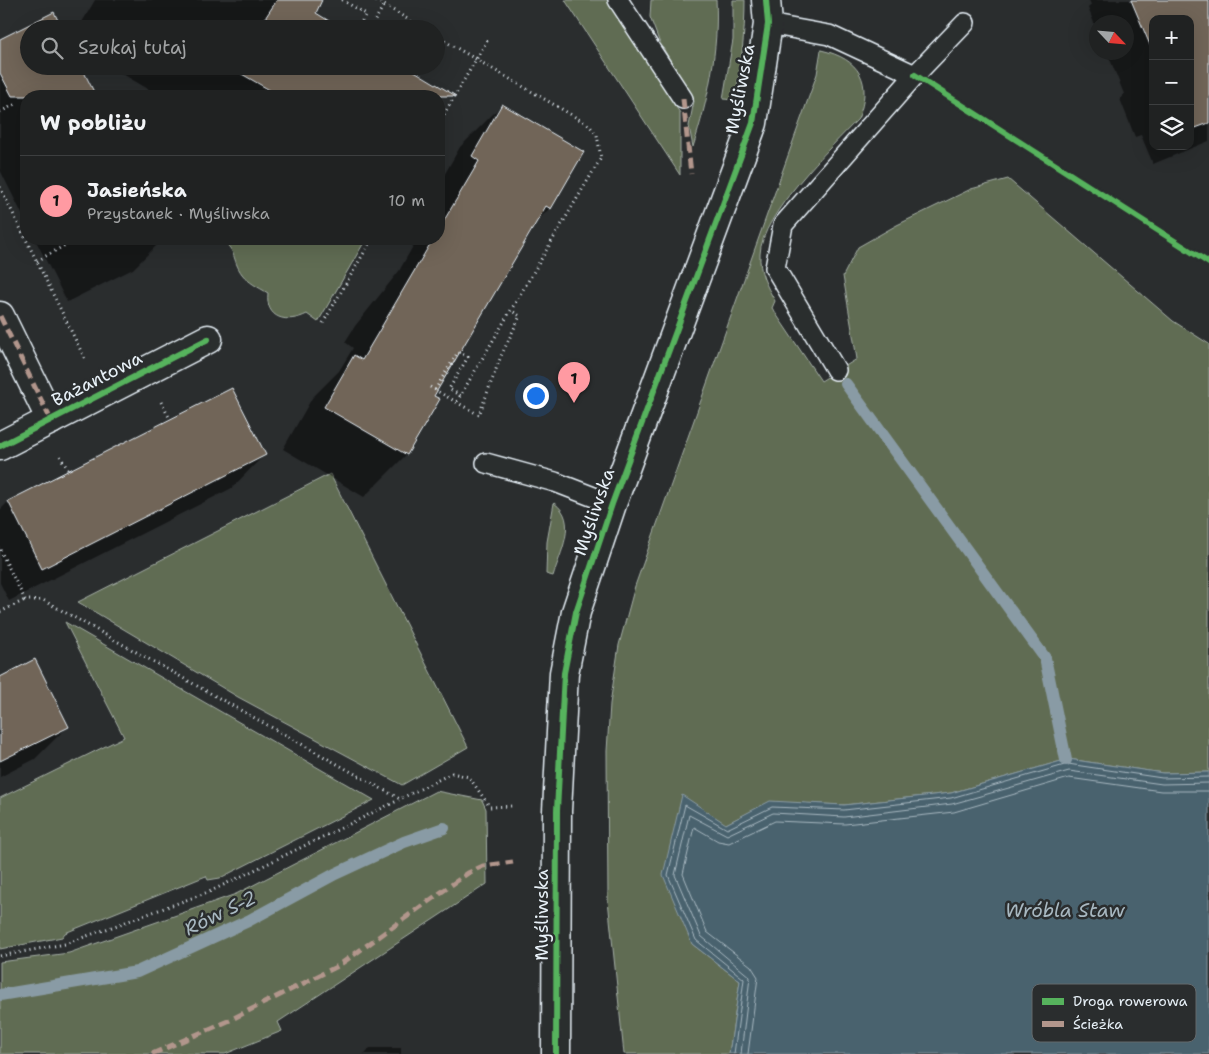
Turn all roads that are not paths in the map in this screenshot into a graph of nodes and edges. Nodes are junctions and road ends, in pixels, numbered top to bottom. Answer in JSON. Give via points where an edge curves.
{"nodes":[{"id":1,"x":618,"y":0,"type":"edge"},
{"id":2,"x":767,"y":12,"type":"edge"},
{"id":3,"x":966,"y":23,"type":"dead end"},
{"id":4,"x":915,"y":75,"type":"junction"},
{"id":5,"x":682,"y":99,"type":"dead end"},
{"id":6,"x":0,"y":316,"type":"edge"},
{"id":7,"x":208,"y":339,"type":"dead end"},
{"id":8,"x":836,"y":370,"type":"dead end"},
{"id":9,"x":51,"y":420,"type":"junction"},
{"id":10,"x":0,"y":446,"type":"edge"},
{"id":11,"x":486,"y":463,"type":"dead end"},
{"id":12,"x":612,"y":504,"type":"junction"},
{"id":13,"x":556,"y":1054,"type":"edge"}],
"edges":[{"from":1,"to":5,"type":"lane"},
{"from":2,"to":4,"type":"lane","via":[[829,35]]},
{"from":2,"to":12,"type":"street","name":"Myśliwska","via":[[753,123]]},
{"from":3,"to":4,"type":"lane"},
{"from":4,"to":8,"type":"lane","via":[[783,225],[775,268]]},
{"from":6,"to":9,"type":"street","name":"Bażantowa"},
{"from":7,"to":9,"type":"street","name":"Bażantowa"},
{"from":9,"to":10,"type":"street","name":"Bażantowa"},
{"from":11,"to":12,"type":"lane","via":[[555,482]]},
{"from":12,"to":13,"type":"street","name":"Myśliwska","via":[[576,612],[564,673],[557,810]]}]}
